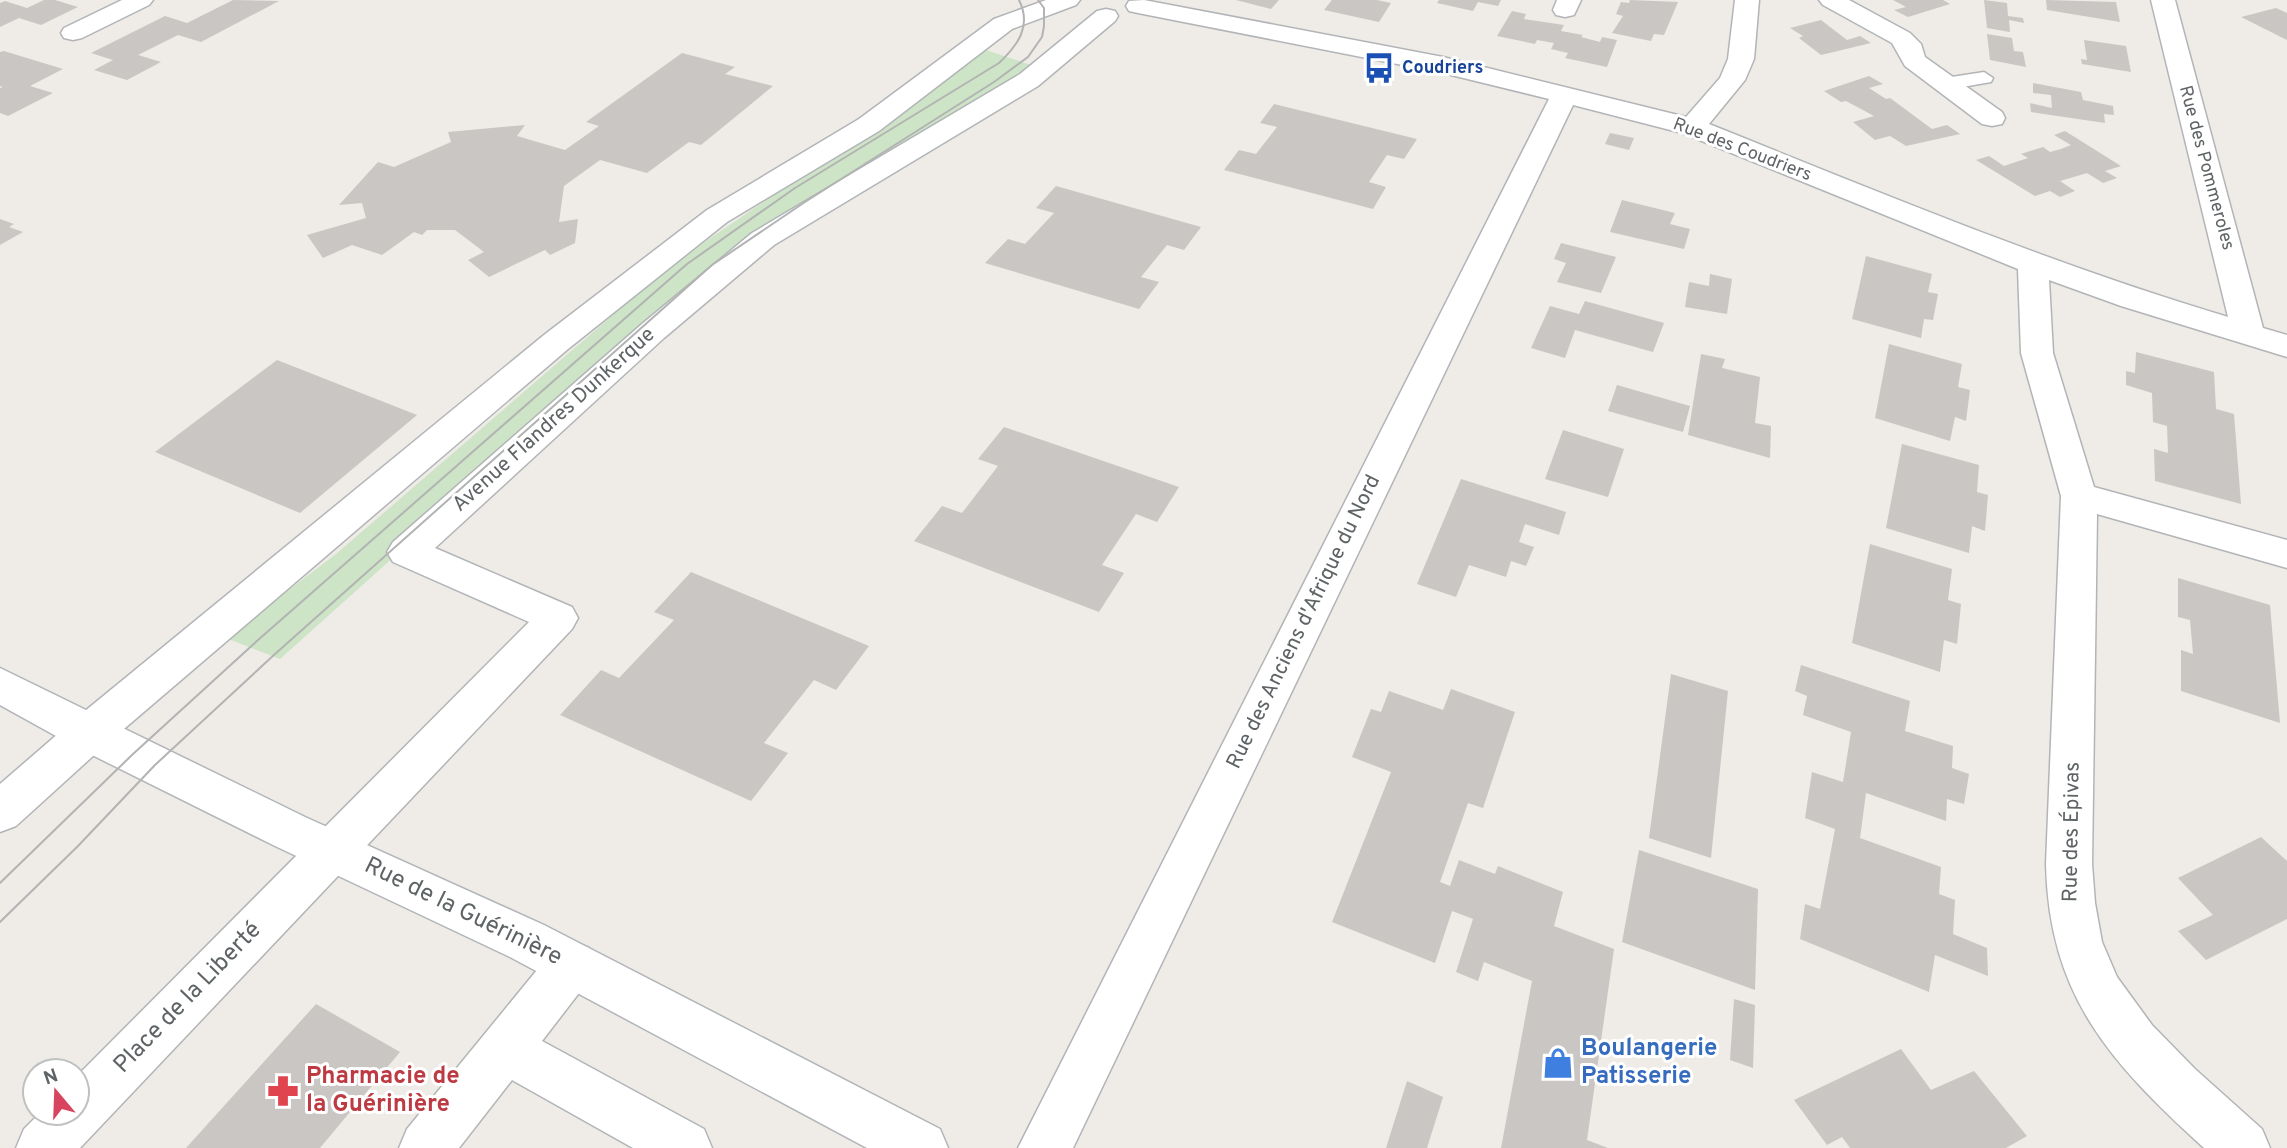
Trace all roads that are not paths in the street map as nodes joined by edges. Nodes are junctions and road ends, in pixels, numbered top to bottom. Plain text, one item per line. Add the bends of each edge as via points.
1 (141, 0) edge
2 (1069, 0) edge
3 (1747, 0) edge
4 (1830, 0) edge
5 (2163, 0) edge
6 (1128, 7) edge
7 (73, 33) dead end
8 (1984, 78) dead end
9 (1945, 84) junction
10 (1564, 96) junction
11 (1992, 118) dead end
12 (1692, 127) junction
13 (2033, 264) junction
14 (2249, 335) junction
15 (2287, 346) edge
16 (2079, 496) junction
17 (2287, 554) edge
18 (0, 685) edge
19 (89, 733) junction
20 (0, 812) edge
21 (332, 849) junction
22 (572, 964) junction
23 (506, 1049) junction
24 (43, 1148) edge
25 (426, 1148) edge
26 (685, 1148) edge
27 (921, 1148) edge
28 (1045, 1148) edge
29 (2243, 1148) edge

1 - 7 street
2 - 6 street, Rue des Coudriers via 1082,11
2 - 19 street via 1003,24 869,125 717,216 556,342
3 - 12 street via 1741,59 1731,80
4 - 9 street via 1901,38 1914,61
5 - 14 street, Rue des Pommeroles
6 - 10 street, Rue des Coudriers via 1443,65
6 - 21 street, Avenue Flandres Dunkerque via 1029,80 762,239 406,552 558,618
8 - 9 lane
9 - 11 street
10 - 12 street, Rue des Coudriers
10 - 28 street, Rue des Anciens d'Afrique du Nord
12 - 13 street, Rue des Coudriers
13 - 14 street, Rue des Coudriers
13 - 16 street, Rue des Épivas via 2037,353
14 - 15 street, Rue des Coudriers
16 - 17 street
16 - 29 street, Rue des Épivas via 2071,910 2087,969 2120,1027
18 - 19 street, Rue de la Guérinière
19 - 20 street
19 - 21 street, Rue de la Guérinière
21 - 22 street, Rue de la Guérinière
21 - 24 street, Place de la Liberté
22 - 23 street
22 - 27 street, Rue de la Guérinière
23 - 25 street
23 - 26 street

